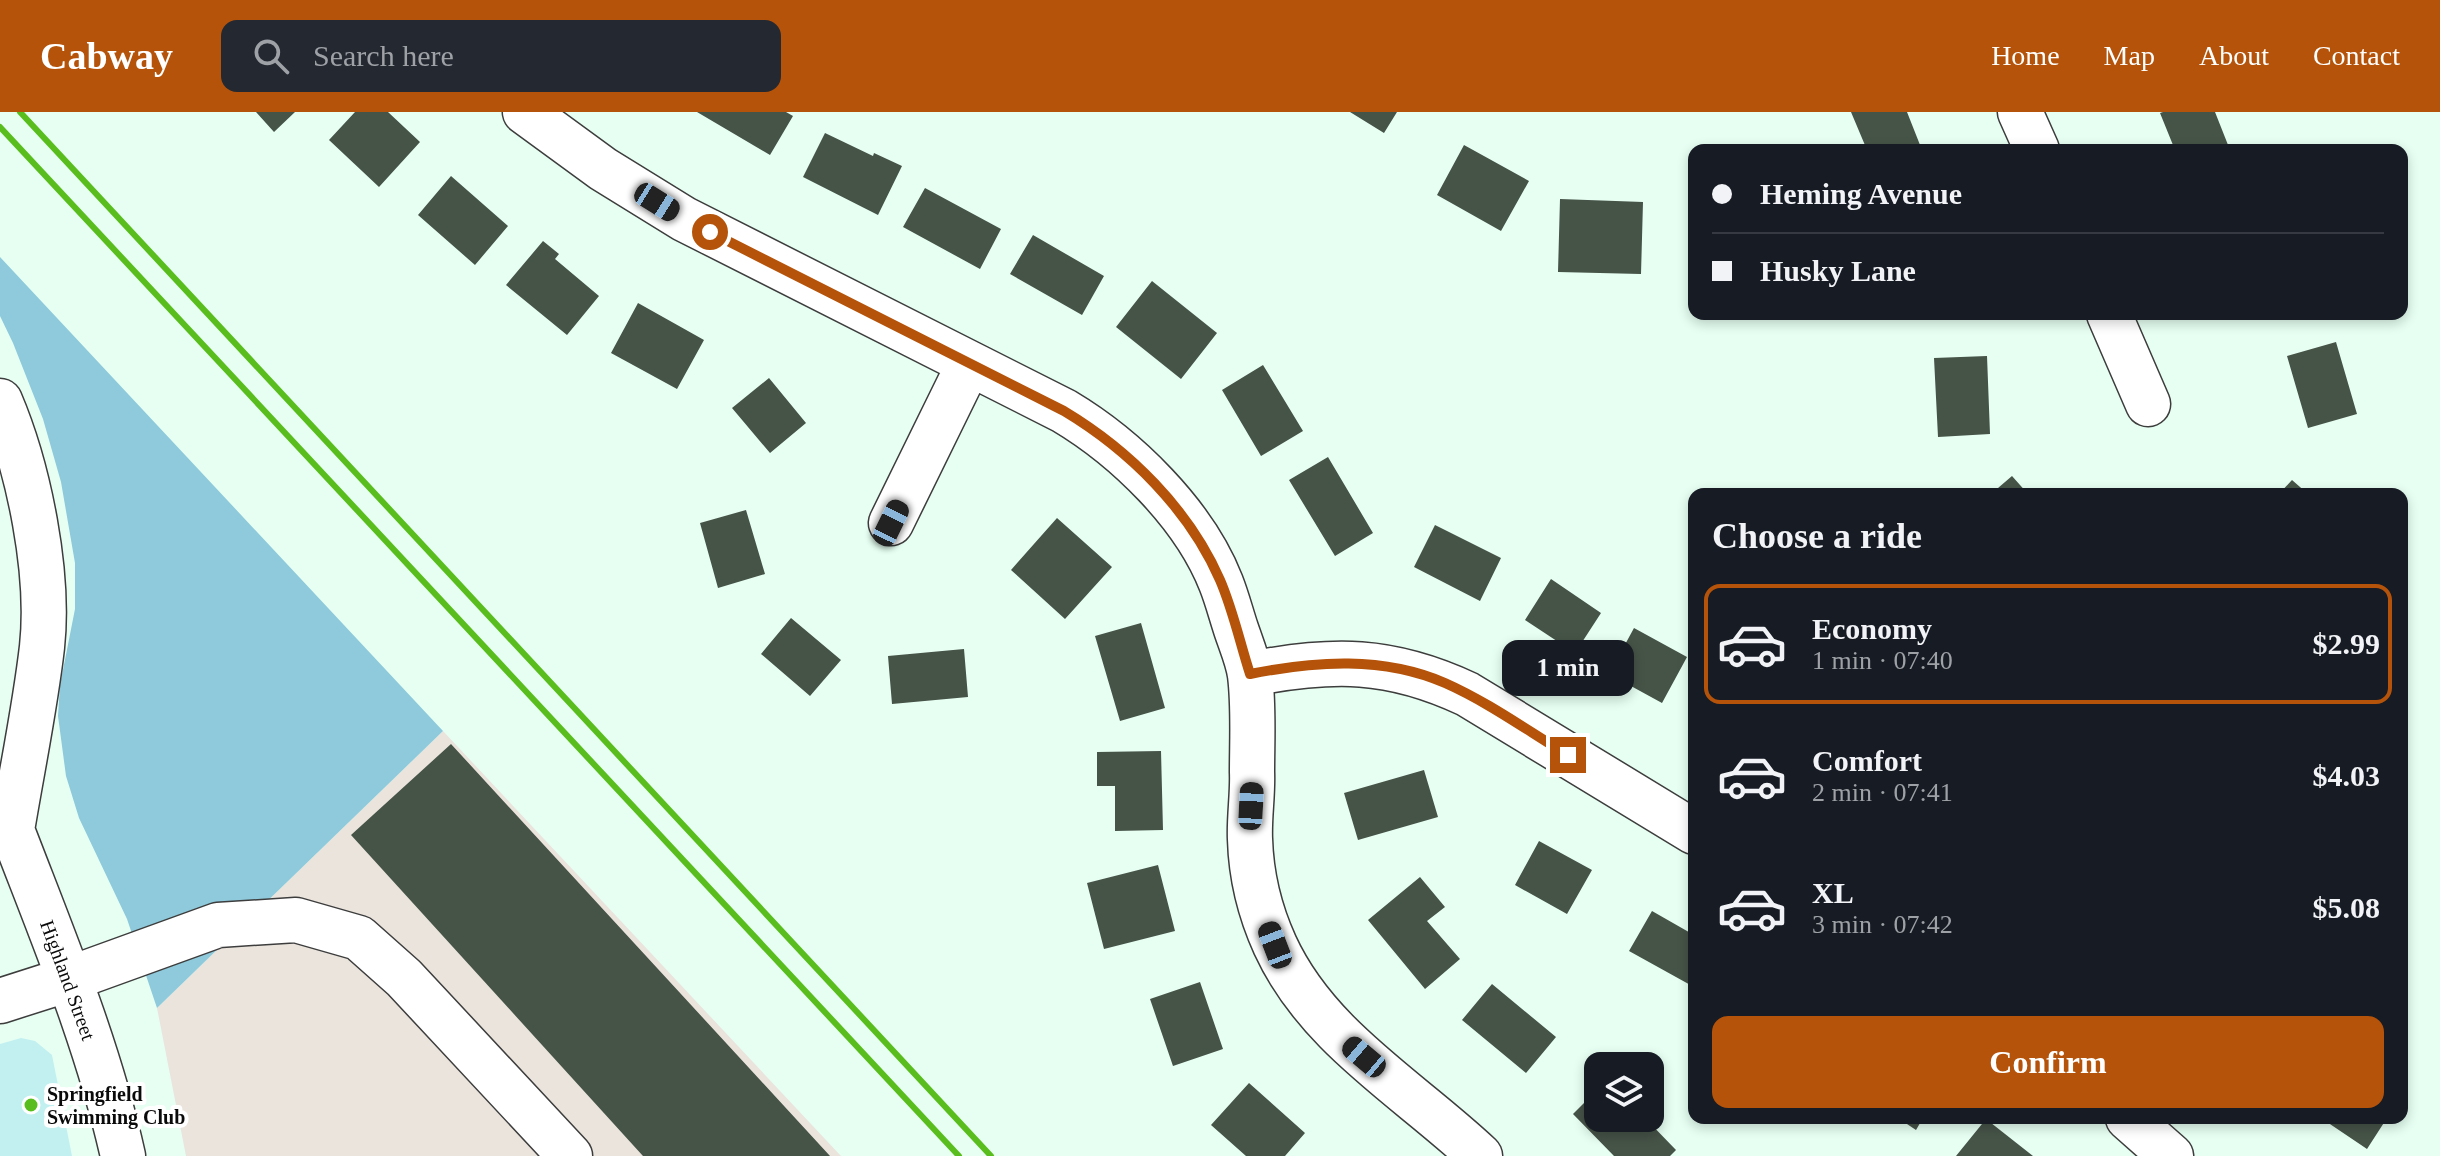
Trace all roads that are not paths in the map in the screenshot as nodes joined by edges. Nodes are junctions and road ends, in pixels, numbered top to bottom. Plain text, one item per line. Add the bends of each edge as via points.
1 (525, 112) edge
2 (2020, 112) edge
3 (2034, 144) edge
4 (2112, 320) edge
5 (969, 364) junction
6 (0, 401) edge
7 (2148, 404) dead end
8 (891, 523) dead end
9 (1250, 674) junction
10 (6, 819) edge
11 (1688, 828) edge
12 (69, 979) junction
13 (0, 1001) edge
14 (2135, 1124) edge
15 (123, 1156) edge
16 (570, 1156) edge
17 (1480, 1156) edge
18 (2171, 1156) edge

1 - 5 street via 684,219
2 - 3 street
4 - 7 street
5 - 8 street
5 - 9 street via 1086,424 1163,492 1220,581
6 - 10 street via 30,493 43,608 42,645
9 - 11 street via 1333,662 1388,666 1442,682
9 - 17 street via 1252,866 1275,945 1307,999 1341,1037
10 - 12 street, Highland Street
12 - 13 street
12 - 15 street, Highland Street
12 - 16 street via 218,925 296,920 359,938 404,978
14 - 18 street

